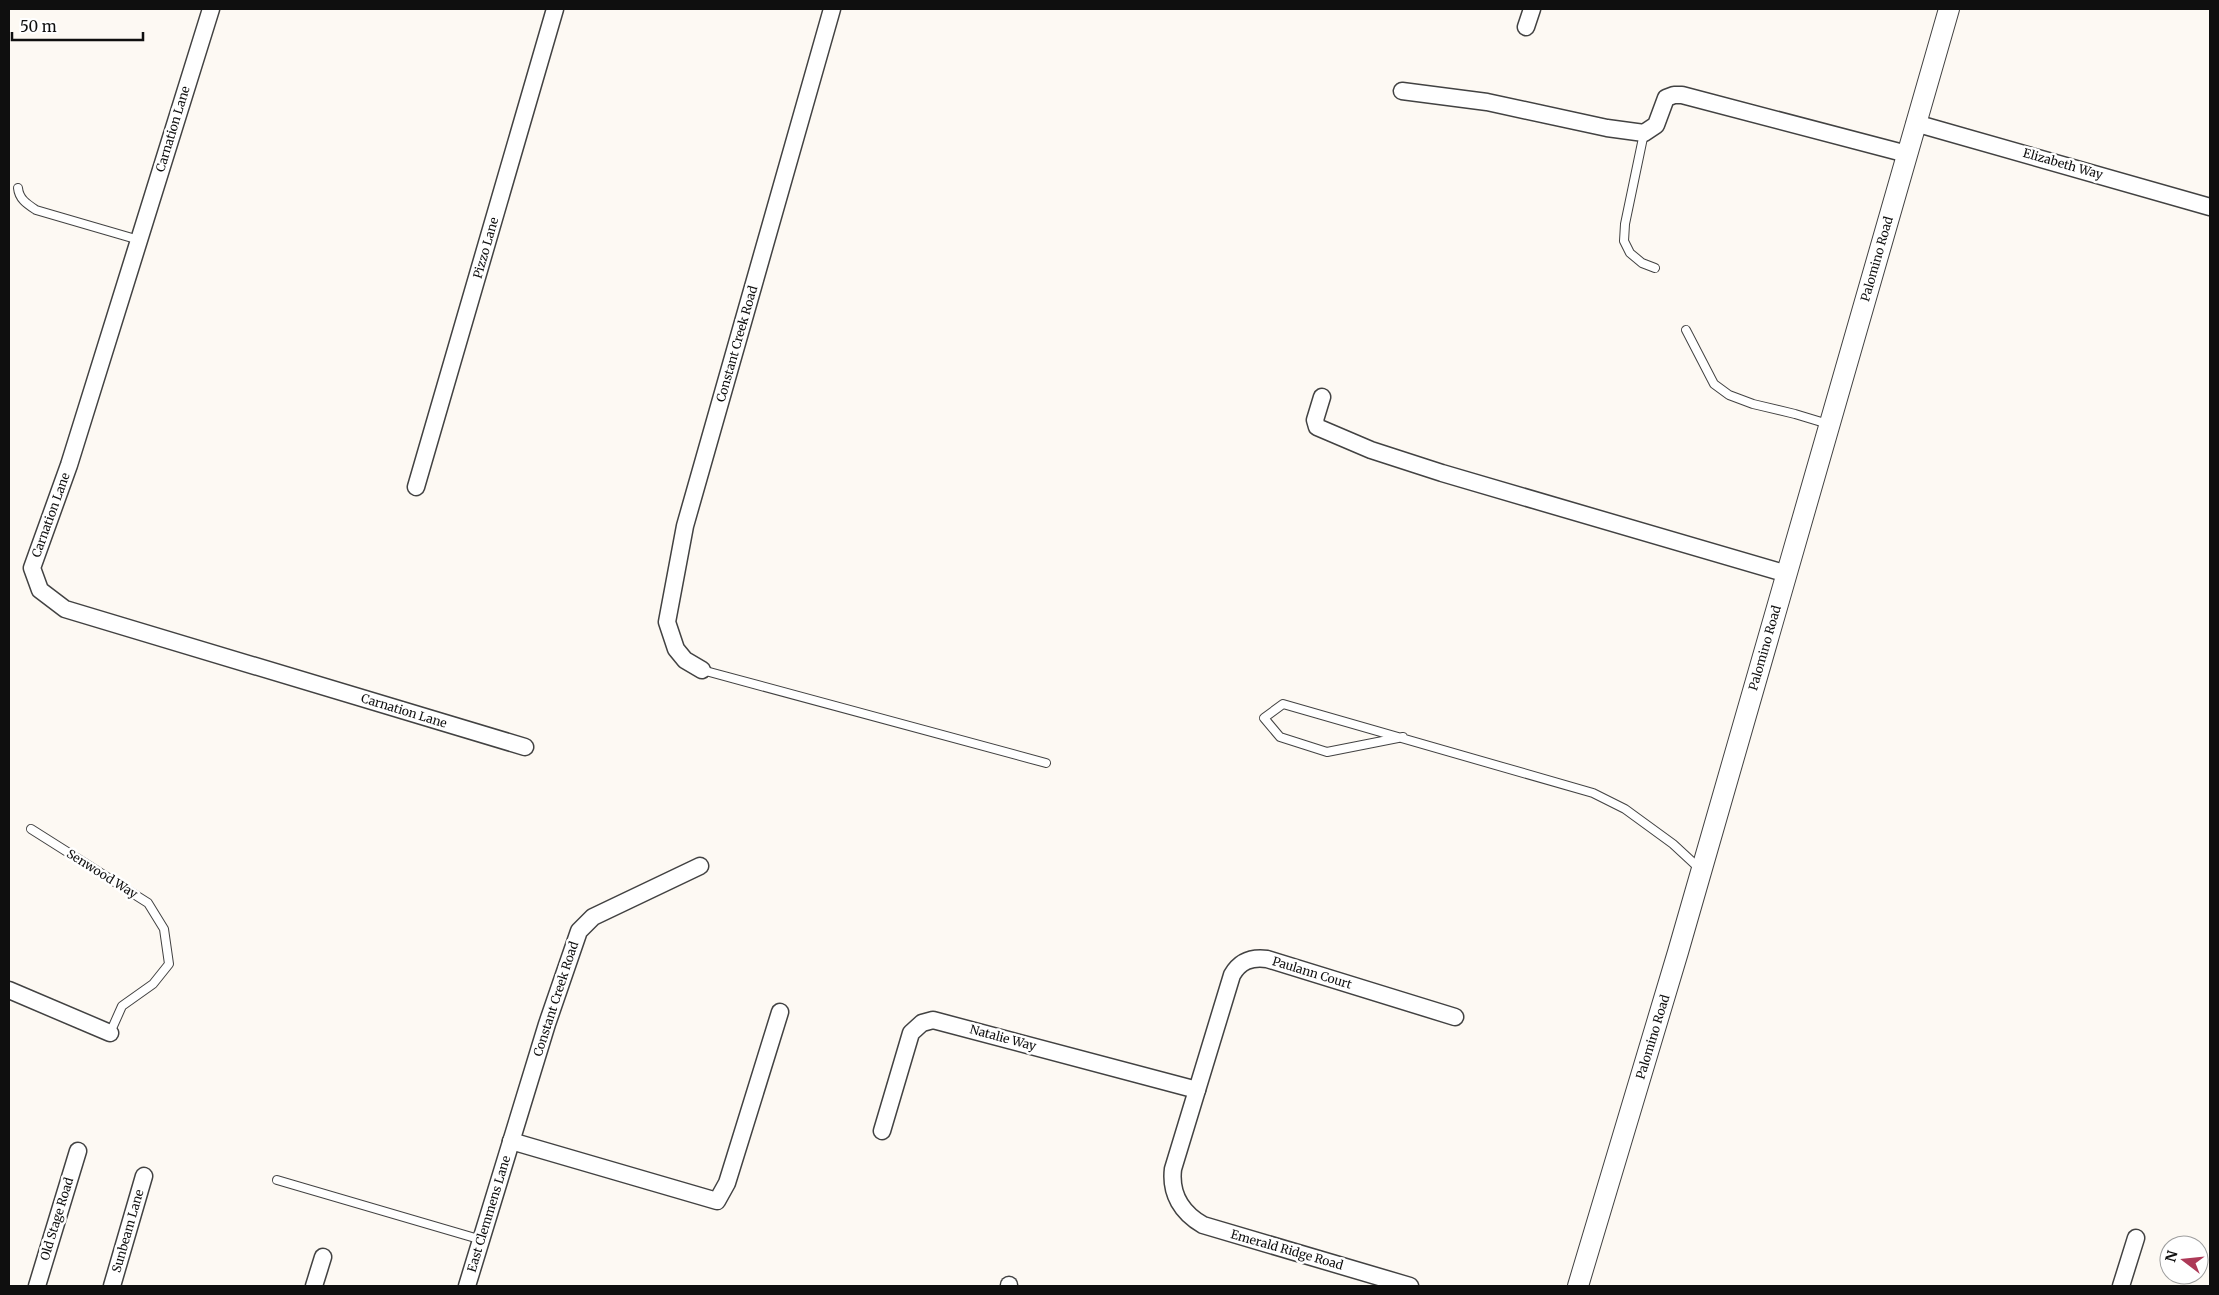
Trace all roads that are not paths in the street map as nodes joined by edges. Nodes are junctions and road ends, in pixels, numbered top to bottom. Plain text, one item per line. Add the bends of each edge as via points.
1 (210, 9) edge
2 (555, 9) edge
3 (832, 9) edge
4 (1532, 9) edge
5 (1949, 9) edge
6 (1526, 27) dead end
7 (1402, 91) dead end
8 (1915, 123) junction
9 (1644, 133) junction
10 (1907, 154) junction
11 (18, 188) dead end
12 (2210, 207) edge
13 (139, 240) junction
14 (1655, 268) dead end
15 (1686, 330) dead end
16 (1322, 397) dead end
17 (1830, 425) junction
18 (416, 487) dead end
19 (1787, 574) junction
20 (702, 670) joint
21 (1403, 737) junction
22 (525, 747) dead end
23 (1046, 763) dead end
24 (31, 829) dead end
25 (700, 866) dead end
26 (1702, 870) junction
27 (9, 990) edge
28 (780, 1012) dead end
29 (1455, 1017) dead end
30 (110, 1033) joint
31 (1197, 1090) junction
32 (882, 1131) dead end
33 (511, 1141) junction
34 (78, 1151) dead end
35 (144, 1176) dead end
36 (276, 1180) dead end
37 (1176, 1196) joint
38 (2136, 1238) dead end
39 (482, 1240) junction
40 (323, 1257) dead end
41 (37, 1286) edge
42 (112, 1286) edge
43 (314, 1286) edge
44 (467, 1286) edge
45 (1410, 1286) edge
46 (1578, 1286) edge
47 (2121, 1286) edge

1 - 13 street, Carnation Lane
2 - 18 street, Pizzo Lane
3 - 20 street, Constant Creek Road via 687,517 677,562 667,622 676,649 685,660
4 - 6 street
5 - 8 street, Palomino Road
7 - 9 street via 1487,102
8 - 10 street, Palomino Road
8 - 12 street, Elizabeth Way
9 - 10 street via 1656,126 1666,98 1682,95
9 - 14 lane via 1624,241 1630,253
10 - 17 street, Palomino Road
11 - 13 lane via 19,195 36,210
13 - 22 street, Carnation Lane via 69,465 32,568 40,590 65,610
15 - 17 lane via 1714,384 1729,395
16 - 19 street via 1315,420 1317,427 1371,450
17 - 19 street, Palomino Road
19 - 26 street, Palomino Road
20 - 23 lane
21 - 21 lane via 1283,704 1264,718 1280,737 1327,752
21 - 26 lane via 1593,793 1625,809 1674,844
24 - 30 lane, Senwood Way via 148,903 164,929 169,964 153,984 122,1006
25 - 33 street, Constant Creek Road via 593,917 579,931
26 - 46 street, Palomino Road
27 - 30 street, Senwood Way
28 - 33 street via 727,1183 717,1201
29 - 31 street, Paulann Court via 1267,959 1249,959 1232,974
31 - 32 street, Natalie Way via 933,1020 922,1022 911,1033
31 - 37 street, Paulann Court via 1173,1169
33 - 39 street, East Clemmens Lane
34 - 41 street, Old Stage Road
35 - 42 street, Sunbeam Lane
36 - 39 lane
37 - 45 street, Emerald Ridge Road via 1185,1211 1203,1225
38 - 47 street
39 - 44 street, East Clemmens Lane
40 - 43 street

